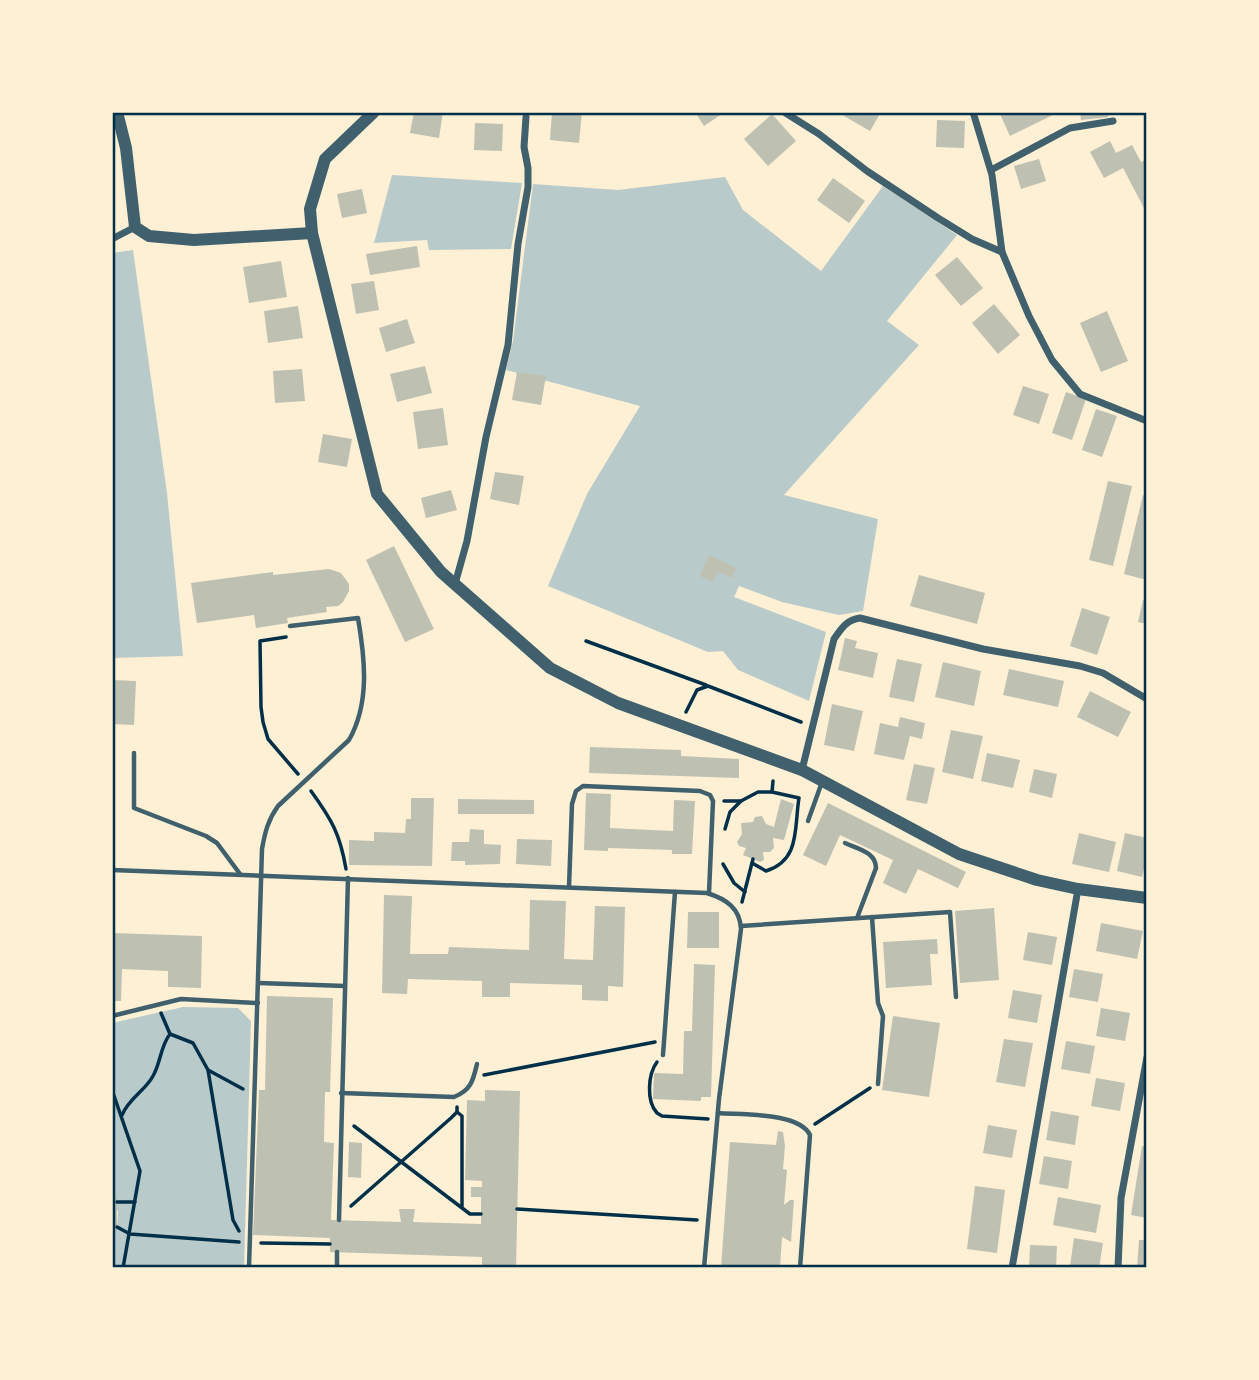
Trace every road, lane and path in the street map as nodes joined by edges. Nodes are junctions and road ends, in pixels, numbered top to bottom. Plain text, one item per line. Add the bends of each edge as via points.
1 (117, 112) edge
2 (374, 112) edge
3 (784, 112) edge
4 (973, 112) edge
5 (526, 117) dead end
6 (1113, 121) dead end
7 (991, 170) junction
8 (135, 227) junction
9 (312, 233) junction
10 (112, 239) edge
11 (1002, 252) junction
12 (1147, 421) edge
13 (455, 584) junction
14 (290, 626) joint
15 (586, 641) dead end
16 (708, 686) junction
17 (1147, 699) edge
18 (680, 725) junction
19 (813, 726) junction
20 (134, 753) dead end
21 (802, 770) junction
22 (773, 781) dead end
23 (822, 781) junction
24 (305, 783) junction
25 (772, 792) junction
26 (713, 801) junction
27 (741, 801) junction
28 (808, 821) dead end
29 (723, 840) dead end
30 (845, 843) dead end
31 (723, 864) dead end
32 (112, 870) edge
33 (240, 874) junction
34 (261, 875) junction
35 (348, 878) junction
36 (569, 887) junction
37 (1078, 889) junction
38 (675, 891) junction
39 (709, 893) junction
40 (1147, 898) edge
41 (872, 917) junction
42 (857, 918) junction
43 (741, 926) junction
44 (258, 983) junction
45 (345, 986) junction
46 (957, 997) dead end
47 (258, 1003) junction
48 (158, 1005) junction
49 (112, 1016) edge
50 (170, 1034) junction
51 (664, 1040) junction
52 (663, 1055) joint
53 (1147, 1057) edge
54 (477, 1064) dead end
55 (208, 1070) junction
56 (474, 1077) junction
57 (878, 1084) joint
58 (112, 1090) edge
59 (341, 1093) junction
60 (459, 1094) junction
61 (255, 1096) junction
62 (457, 1112) junction
63 (121, 1116) junction
64 (341, 1116) junction
65 (718, 1116) junction
66 (807, 1128) junction
67 (401, 1162) junction
68 (117, 1202) dead end
69 (136, 1202) junction
70 (462, 1206) junction
71 (517, 1209) dead end
72 (481, 1214) dead end
73 (339, 1218) joint
74 (708, 1220) junction
75 (117, 1227) dead end
76 (130, 1234) junction
77 (250, 1243) junction
78 (338, 1245) dead end
79 (337, 1252) dead end
80 (124, 1268) edge
81 (249, 1268) edge
82 (337, 1268) edge
83 (704, 1268) edge
84 (800, 1268) edge
85 (1012, 1268) edge
86 (1118, 1268) edge

1 - 8 street
2 - 9 street via 325,159 310,209
3 - 11 street via 938,218
4 - 7 street
5 - 13 street via 528,187 508,345
6 - 7 street via 1070,128
7 - 11 street
8 - 9 street via 149,236 194,240
8 - 10 street
9 - 13 street via 377,494
11 - 12 street via 1052,360 1080,394
13 - 18 street via 550,668 618,703
14 - 24 path via 289,636 260,641 261,707 268,739
14 - 24 lane via 358,618 363,648 357,726 349,740
15 - 16 path
16 - 18 path via 697,690
16 - 19 path
17 - 19 street via 1103,673 1080,666 983,649 860,618 842,626 834,639
18 - 21 street
19 - 21 street
20 - 33 lane via 134,808 206,836 217,843
21 - 23 street
22 - 25 path
23 - 28 lane
23 - 37 street via 959,853
24 - 34 lane via 269,819
24 - 35 path via 341,841
25 - 27 path via 758,792
25 - 31 path via 799,798 796,837 788,858 766,871 753,861 746,890 734,883
26 - 27 path
26 - 36 lane via 700,791 583,786 572,804
26 - 39 lane
27 - 29 path via 730,812
30 - 42 lane via 876,860
32 - 33 lane
33 - 34 lane
34 - 35 lane
34 - 44 lane
35 - 36 lane
35 - 45 lane
36 - 38 lane
37 - 40 street
37 - 85 street
38 - 39 lane
38 - 51 lane
39 - 43 lane via 737,911
41 - 42 lane
41 - 46 lane via 950,912
41 - 57 lane via 878,1003 883,1016
42 - 43 lane
43 - 65 lane
44 - 45 lane
44 - 47 lane
45 - 59 lane
47 - 48 lane via 181,999
47 - 61 lane
48 - 49 lane
48 - 50 path
50 - 55 path via 193,1043
50 - 63 path via 163,1042 155,1073
51 - 52 lane
51 - 56 path
52 - 65 path via 651,1070 652,1108 663,1116
53 - 86 street via 1121,1198
54 - 56 lane
55 - 61 path
55 - 77 path via 233,1220
56 - 60 lane via 467,1091
57 - 66 path
58 - 63 path
59 - 60 lane
59 - 64 lane
60 - 62 path
61 - 77 lane
62 - 67 path
62 - 70 path via 462,1116
63 - 69 path via 139,1171
64 - 67 path
64 - 73 lane
65 - 66 lane via 792,1120
65 - 74 lane
66 - 84 lane
67 - 70 path
67 - 73 path
68 - 69 path
69 - 76 path
70 - 72 path via 470,1214
71 - 74 path
74 - 83 lane
75 - 76 path
76 - 77 path
76 - 80 path
77 - 78 path
77 - 81 lane
79 - 82 lane

